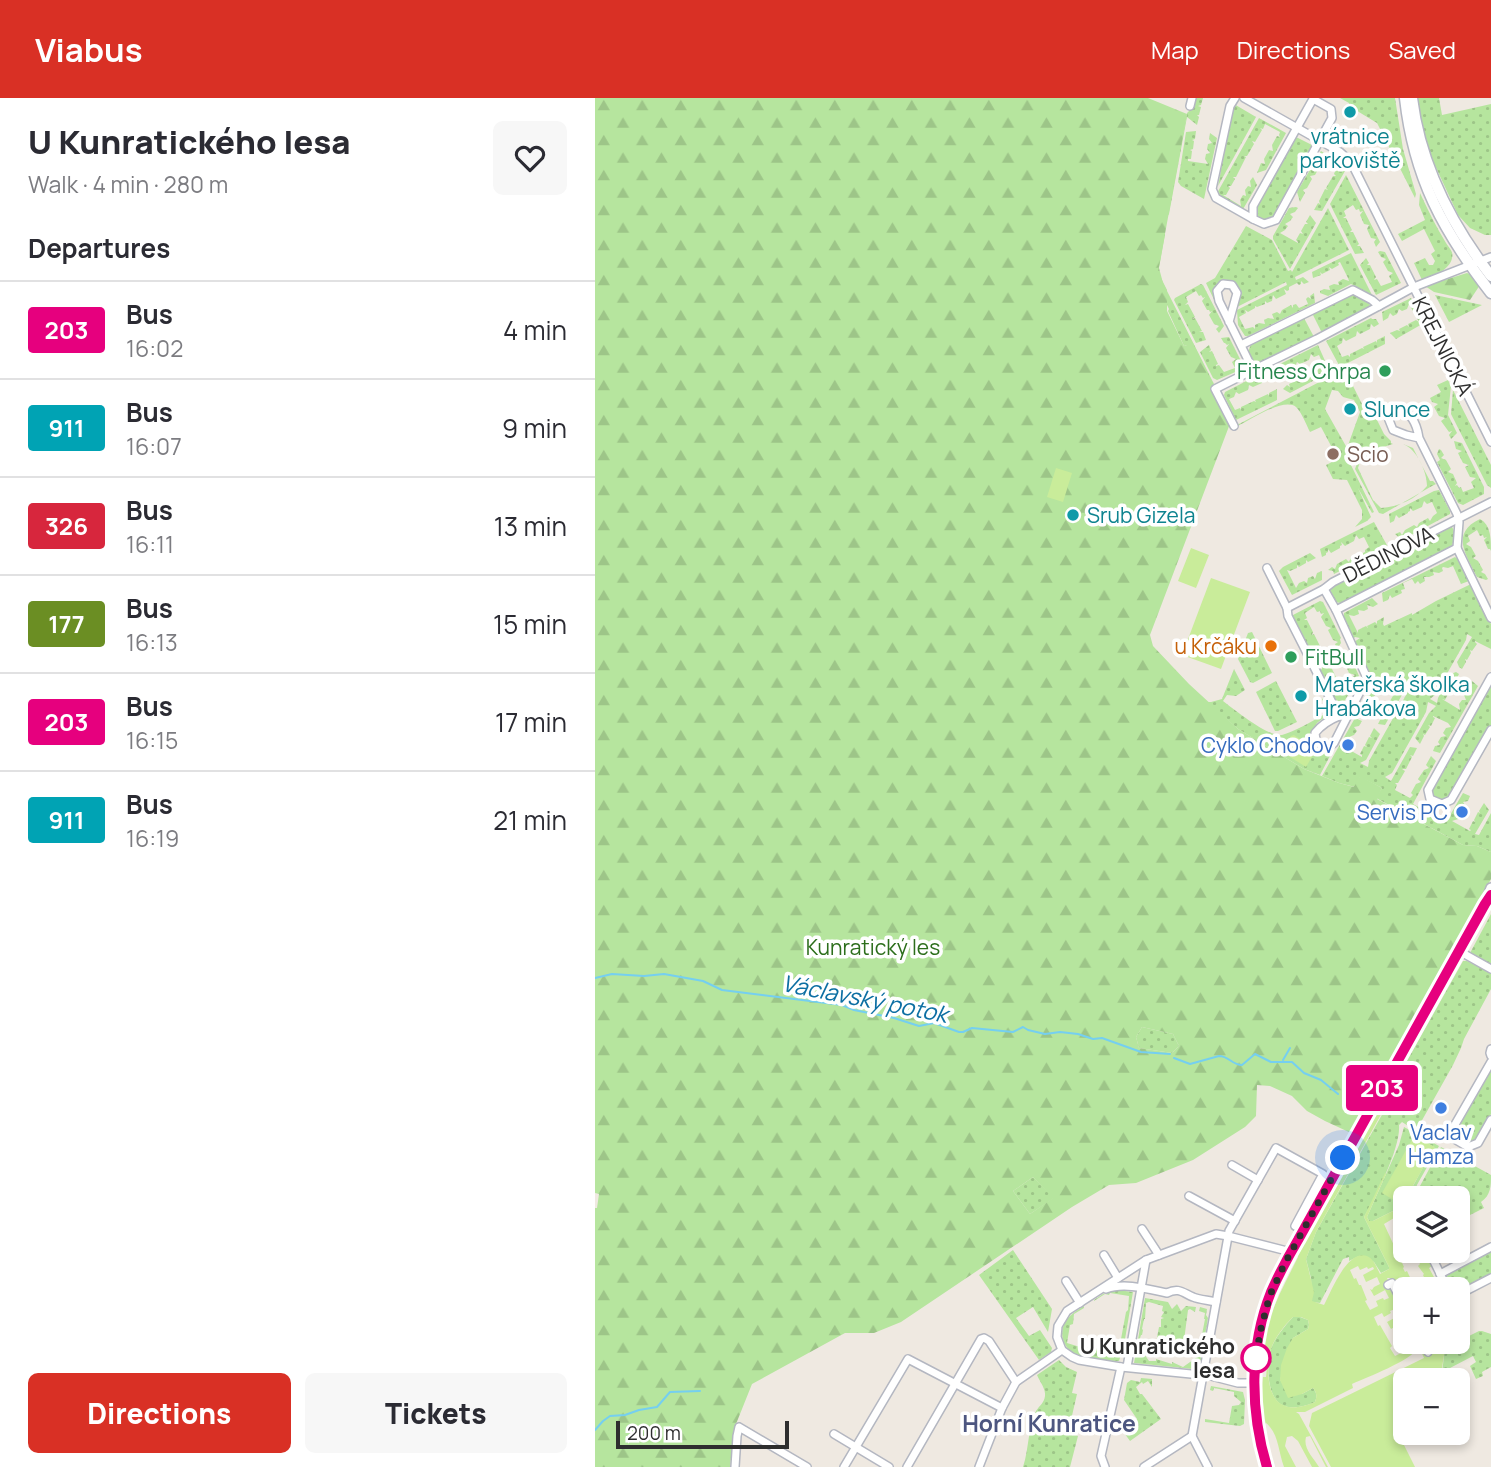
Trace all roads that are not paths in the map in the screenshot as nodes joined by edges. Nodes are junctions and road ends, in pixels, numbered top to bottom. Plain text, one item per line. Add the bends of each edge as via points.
1 (1234, 98) edge
2 (1244, 98) edge
3 (1405, 98) edge
4 (1412, 98) edge
5 (1296, 128) junction
6 (1320, 140) junction
7 (1253, 219) junction
8 (1491, 257) edge
9 (1475, 263) junction
10 (1491, 276) edge
11 (1413, 287) junction
12 (1491, 293) edge
13 (1379, 306) junction
14 (1230, 322) junction
15 (1241, 345) junction
16 (1253, 370) junction
17 (1234, 426) dead end
18 (1419, 438) junction
19 (1491, 442) edge
20 (1491, 502) edge
21 (1459, 519) junction
22 (1457, 548) junction
23 (1267, 568) dead end
24 (1324, 589) junction
25 (1287, 608) junction
26 (1336, 610) junction
27 (1491, 618) edge
28 (1491, 677) edge
29 (1343, 716) junction
30 (1491, 730) edge
31 (1491, 888) edge
32 (1491, 895) edge
33 (1485, 904) junction
34 (1459, 950) junction
35 (1491, 969) edge
36 (1491, 1049) edge
37 (1491, 1056) edge
38 (1491, 1062) edge
39 (1491, 1120) edge
40 (1232, 1165) dead end
41 (1258, 1180) junction
42 (1189, 1196) dead end
43 (1235, 1221) junction
44 (1295, 1226) dead end
45 (1142, 1229) dead end
46 (1228, 1236) junction
47 (1491, 1247) edge
48 (1291, 1252) junction
49 (1104, 1255) dead end
50 (1159, 1255) junction
51 (1146, 1260) junction
52 (1435, 1263) edge
53 (1440, 1273) junction
54 (1442, 1277) edge
55 (1118, 1278) junction
56 (1491, 1278) edge
57 (1066, 1281) dead end
58 (1388, 1285) dead end
59 (1393, 1285) edge
60 (1141, 1288) junction
61 (1470, 1289) edge
62 (1097, 1292) junction
63 (1216, 1302) junction
64 (1080, 1303) junction
65 (1062, 1350) junction
66 (1124, 1367) junction
67 (1203, 1375) junction
68 (1016, 1382) junction
69 (1254, 1383) junction
70 (956, 1384) junction
71 (1002, 1408) junction
72 (834, 1434) dead end
73 (1192, 1436) junction
74 (856, 1448) junction
75 (735, 1467) edge
76 (807, 1467) edge
77 (844, 1467) edge
78 (889, 1467) edge
79 (907, 1467) edge
80 (979, 1467) edge
81 (1105, 1467) edge
82 (1144, 1467) edge
83 (1208, 1467) edge
84 (1267, 1467) edge

1 - 7 street via 1212,189 1216,198
2 - 5 street, KREJNICKÁ
3 - 9 main road via 1422,177 1441,219
4 - 9 main road via 1427,161
5 - 6 street, KREJNICKÁ
5 - 6 street via 1313,99 1331,109 1332,118
5 - 7 street via 1253,206
6 - 7 street via 1276,219 1264,224
6 - 11 street, KREJNICKÁ via 1351,162
8 - 9 street
9 - 10 main road
9 - 11 street
9 - 12 main road
11 - 13 street
11 - 19 street, KREJNICKÁ
13 - 15 street via 1353,290
13 - 16 street
14 - 14 street via 1237,293 1232,285 1223,284 1217,296
14 - 15 street
15 - 16 street
16 - 17 street via 1215,388
18 - 18 street via 1411,416 1398,409 1392,414 1389,420 1394,430
18 - 21 street
20 - 21 street, DĚDINOVA
21 - 22 street
21 - 24 street, DĚDINOVA
22 - 26 street, DĚDINOVA
22 - 27 street
23 - 25 street
24 - 25 street, DĚDINOVA
24 - 26 street
25 - 29 street
26 - 29 street via 1367,678
28 - 30 street via 1428,790 1430,799 1442,804 1451,800
29 - 29 street via 1327,721 1315,733 1321,745 1334,743
31 - 33 street
32 - 33 street
33 - 34 street
34 - 35 street
34 - 48 street
36 - 37 street
38 - 39 street via 1454,1128 1456,1140 1468,1147 1478,1143
40 - 41 street
41 - 43 street
41 - 44 street via 1276,1148 1323,1174
42 - 43 street
43 - 46 street
45 - 50 street
46 - 48 street
46 - 50 street via 1216,1234
46 - 63 street
47 - 53 street
48 - 69 street via 1263,1317
49 - 55 street
50 - 51 street
51 - 55 street
51 - 60 street
52 - 53 street
53 - 54 street
55 - 62 street
56 - 61 street
57 - 64 street
58 - 59 street
60 - 62 street via 1112,1286
60 - 63 street via 1167,1293 1180,1290
60 - 66 street
62 - 64 street
63 - 67 street
64 - 65 street via 1060,1321 1057,1337
65 - 66 street via 1079,1360
65 - 68 street
66 - 67 street
66 - 81 street via 1101,1456
67 - 69 street
67 - 73 street
68 - 70 street via 989,1341 982,1338
68 - 71 street
69 - 84 street
70 - 71 street
70 - 74 street via 908,1359
70 - 79 street
71 - 80 street
72 - 74 street
73 - 82 street
73 - 83 street
74 - 77 street
74 - 78 street
75 - 76 street via 739,1427

